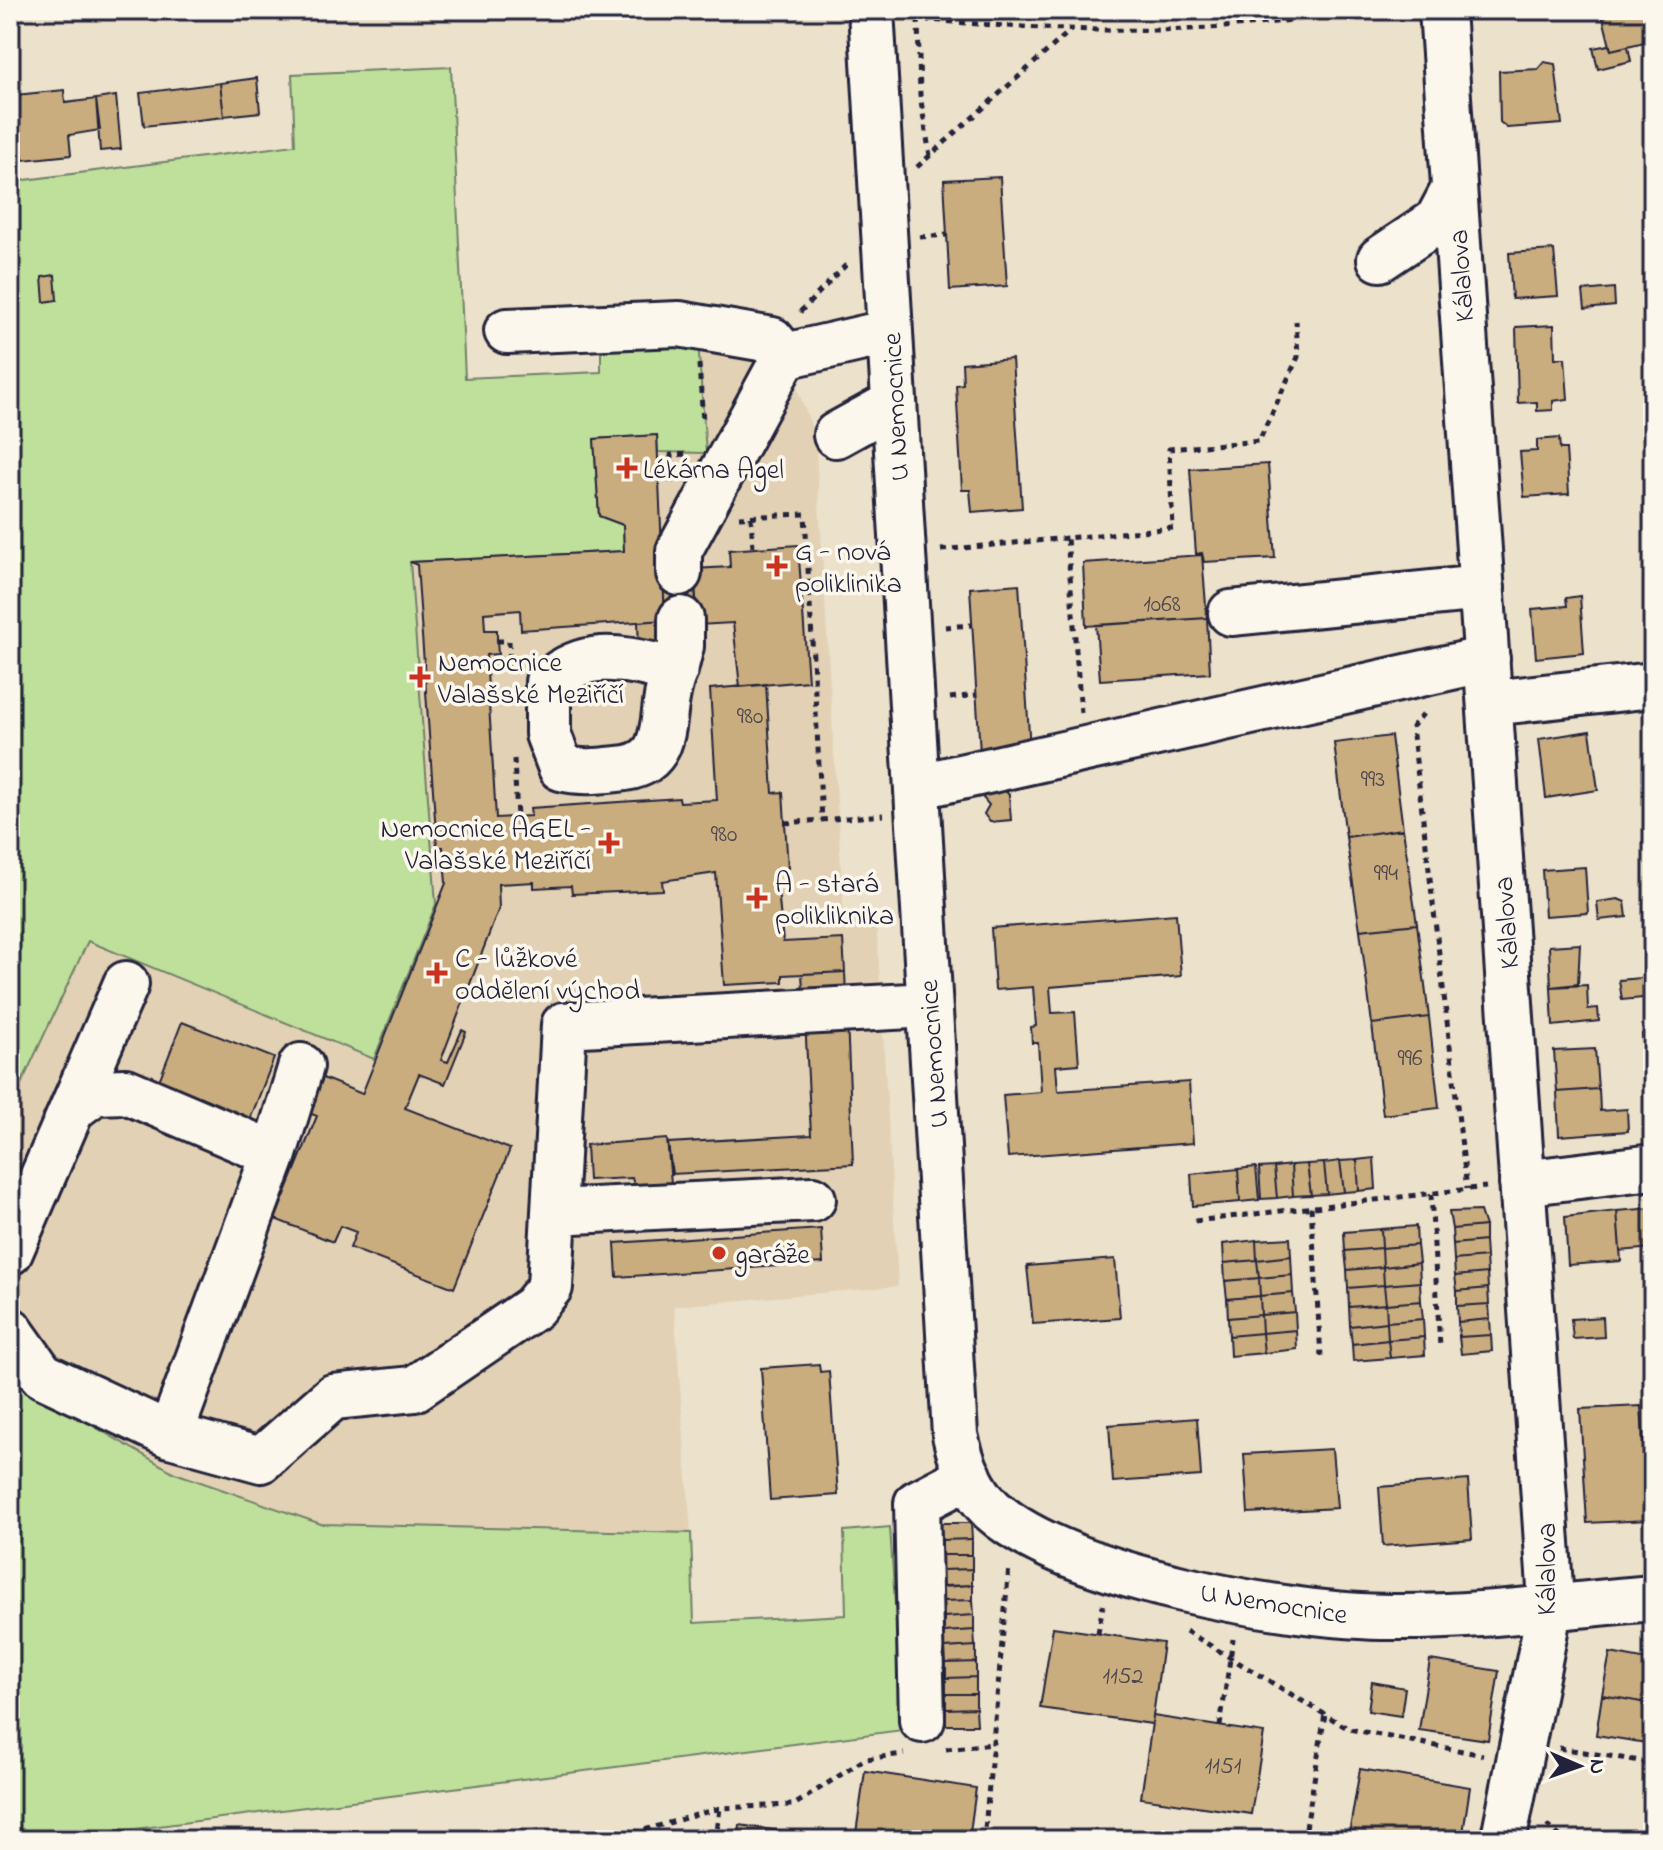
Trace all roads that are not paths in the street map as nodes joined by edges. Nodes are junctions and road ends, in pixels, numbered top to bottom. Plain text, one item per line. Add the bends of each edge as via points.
1 (871, 10) edge
2 (1442, 10) edge
3 (1454, 189) junction
4 (1380, 259) dead end
5 (507, 331) dead end
6 (890, 332) junction
7 (779, 348) junction
8 (894, 403) junction
9 (836, 435) dead end
10 (679, 573) dead end
11 (1482, 588) junction
12 (1231, 613) dead end
13 (681, 619) dead end
14 (1487, 659) junction
15 (675, 670) dead end
16 (1653, 685) edge
17 (1490, 703) junction
18 (928, 796) junction
19 (126, 984) dead end
20 (929, 1005) junction
21 (301, 1066) dead end
22 (72, 1109) junction
23 (274, 1154) junction
24 (1653, 1167) edge
25 (1522, 1183) junction
26 (813, 1199) dead end
27 (555, 1212) junction
28 (10, 1252) edge
29 (10, 1330) edge
30 (170, 1435) junction
31 (969, 1476) junction
32 (1653, 1598) edge
33 (1550, 1606) junction
34 (922, 1741) road end
35 (1505, 1832) dead end

1 - 6 street, U Nemocnice
2 - 3 street, Kálalova
3 - 4 street via 1437,221
3 - 11 street, Kálalova
5 - 7 street via 679,324
6 - 7 street
6 - 8 street, U Nemocnice
7 - 10 street via 679,551
8 - 9 street
8 - 18 street, U Nemocnice
11 - 12 street
11 - 14 street, Kálalova
13 - 15 street
14 - 17 street, Kálalova
14 - 18 street via 1083,749
16 - 17 street
17 - 25 street, Kálalova
18 - 20 street, U Nemocnice via 907,916
19 - 22 street
20 - 27 street via 564,1025
20 - 31 street, U Nemocnice via 955,1435
21 - 23 street
22 - 23 street via 95,1092 126,1091
22 - 28 street
23 - 30 street
24 - 25 street
25 - 33 street, Kálalova
26 - 27 street
27 - 30 street via 550,1287 533,1308 414,1389 333,1397 261,1460
29 - 30 street via 42,1375
31 - 33 street, U Nemocnice via 990,1508 1018,1529 1057,1550 1151,1582 1238,1599 1389,1617
31 - 34 street via 917,1503
32 - 33 street, U Nemocnice
33 - 35 street, Kálalova

